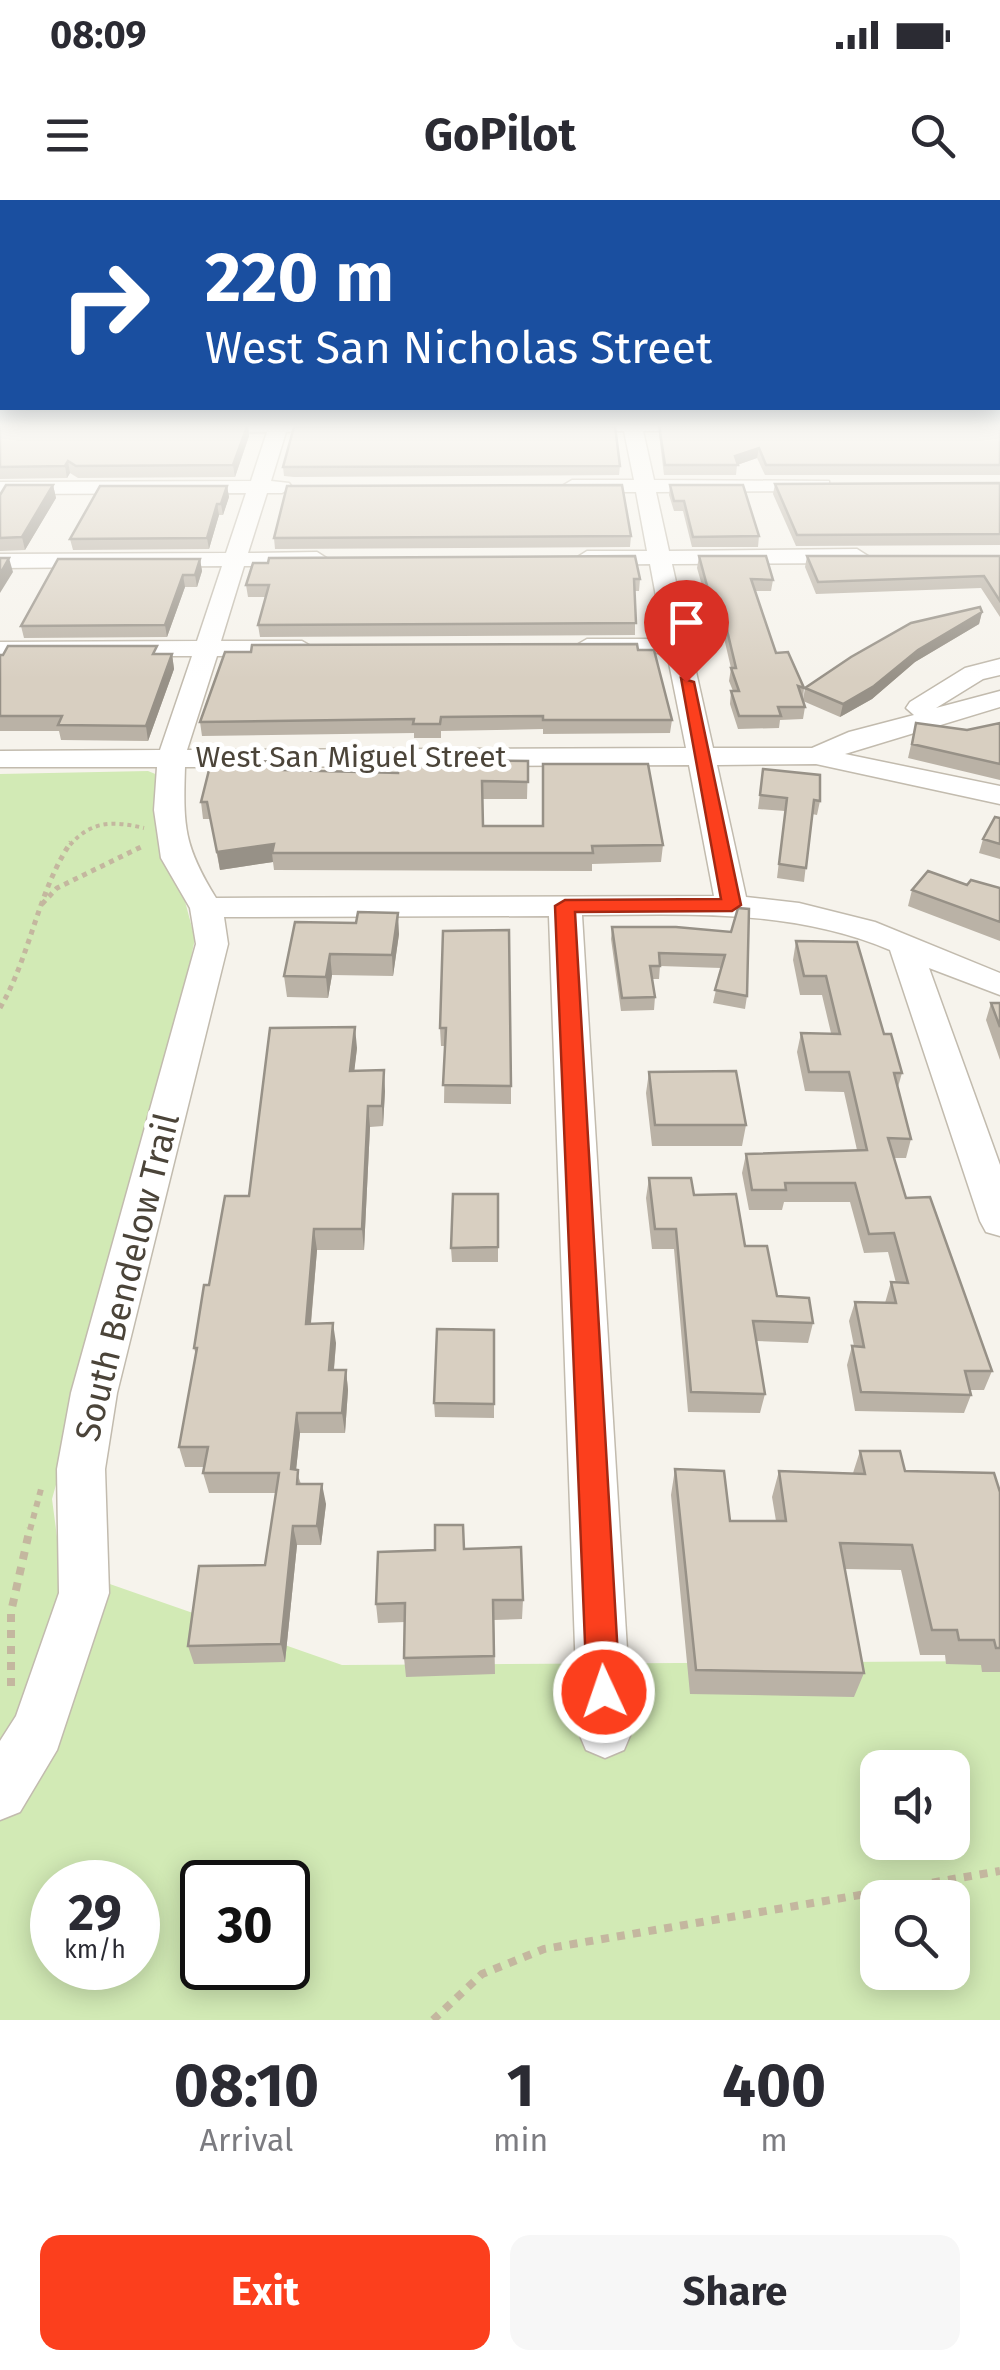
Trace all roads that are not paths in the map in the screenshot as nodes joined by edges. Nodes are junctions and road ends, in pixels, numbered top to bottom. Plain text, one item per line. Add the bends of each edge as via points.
1 (252, 509) edge
2 (651, 509) edge
3 (880, 556) edge
4 (564, 558) edge
5 (661, 558) junction
6 (332, 559) edge
7 (235, 560) junction
8 (0, 561) edge
9 (560, 646) edge
10 (678, 646) junction
11 (207, 648) junction
12 (324, 648) edge
13 (0, 649) edge
14 (1000, 667) edge
15 (1000, 699) edge
16 (883, 731) junction
17 (703, 754) junction
18 (816, 756) junction
19 (171, 758) junction
20 (0, 759) edge
21 (1000, 795) edge
22 (732, 905) junction
23 (565, 906) junction
24 (206, 908) junction
25 (904, 944) junction
26 (1000, 984) edge
27 (1000, 1221) edge
28 (606, 1731) dead end
29 (0, 1792) edge

1 - 7 street, South Bendelow Trail
2 - 5 street
3 - 5 street
4 - 5 street
5 - 10 street
6 - 7 street
7 - 8 street
7 - 11 street, South Bendelow Trail
9 - 10 street
10 - 17 street
11 - 12 street
11 - 13 street
11 - 19 street, South Bendelow Trail
14 - 16 street via 974,673
15 - 16 street
16 - 18 street
17 - 18 street, West San Miguel Street
17 - 19 street, West San Miguel Street
17 - 22 street
18 - 21 street
19 - 20 street, West San Miguel Street
19 - 24 street, South Bendelow Trail via 176,858
22 - 23 street
22 - 25 street via 792,909
23 - 24 street
23 - 28 street
24 - 29 street, South Bendelow Trail via 212,944 94,1392 81,1468 84,1593 38,1731
25 - 26 street
25 - 27 street

